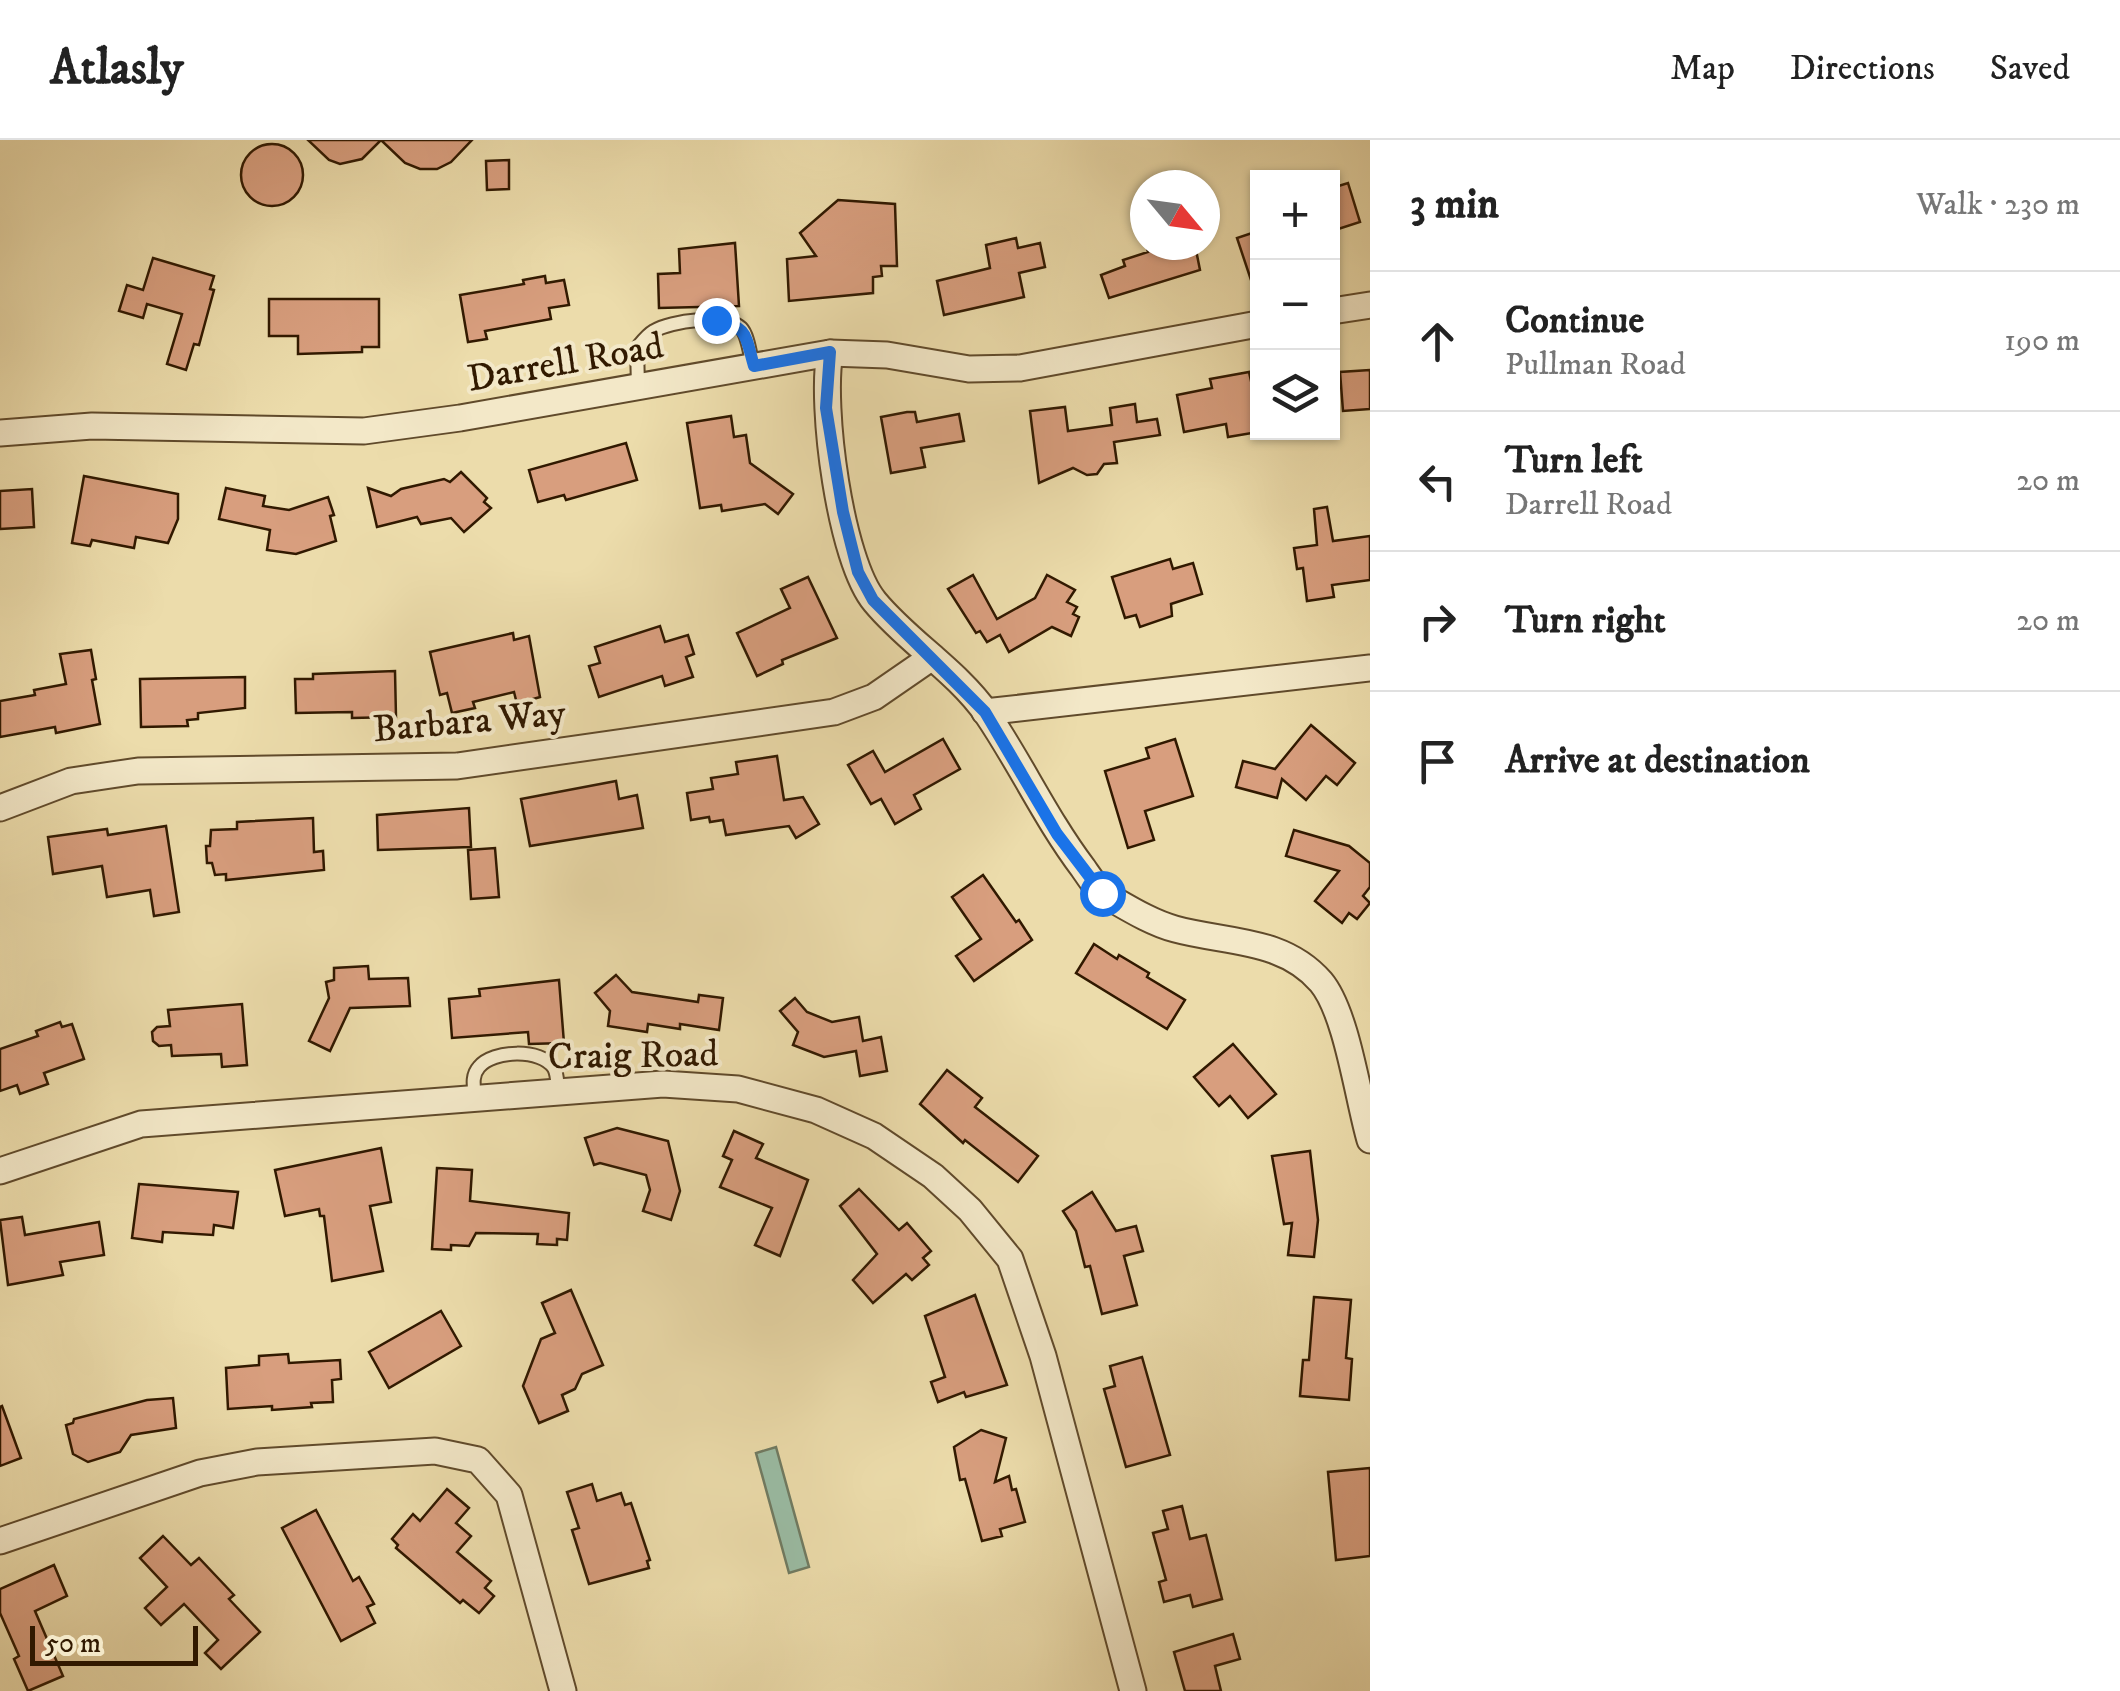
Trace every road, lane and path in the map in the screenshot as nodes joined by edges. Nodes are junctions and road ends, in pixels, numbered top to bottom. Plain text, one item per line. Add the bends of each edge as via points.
1 (1370, 305) edge
2 (1340, 310) edge
3 (1250, 325) edge
4 (830, 352) junction
5 (754, 366) junction
6 (638, 386) junction
7 (0, 433) edge
8 (932, 657) junction
9 (1370, 668) edge
10 (985, 712) junction
11 (0, 808) edge
12 (558, 1092) junction
13 (475, 1098) junction
14 (1370, 1140) edge
15 (0, 1171) edge
16 (0, 1541) edge
17 (563, 1691) edge
18 (1133, 1691) edge

1 - 2 street
3 - 4 street, Darrell Road via 1020,368
4 - 5 street, Darrell Road
4 - 8 street via 826,408 858,572 873,600
5 - 6 street, Darrell Road
5 - 6 lane via 737,324 670,323 637,348
6 - 7 street, Darrell Road via 364,431 92,426
8 - 10 street
8 - 11 street, Barbara Way via 874,698 834,712 457,766 138,771 71,780
9 - 10 street
10 - 14 street via 1057,834 1102,893 1170,928 1260,944 1298,961 1323,984 1340,1021
12 - 13 street, Craig Road
12 - 13 lane via 548,1062 519,1055 480,1067 473,1078
12 - 18 street, Craig Road via 662,1084 738,1089 816,1110 874,1136 970,1210 1010,1259 1044,1356
13 - 15 street, Craig Road via 141,1124
16 - 17 street via 200,1472 257,1462 435,1451 478,1460 508,1495

